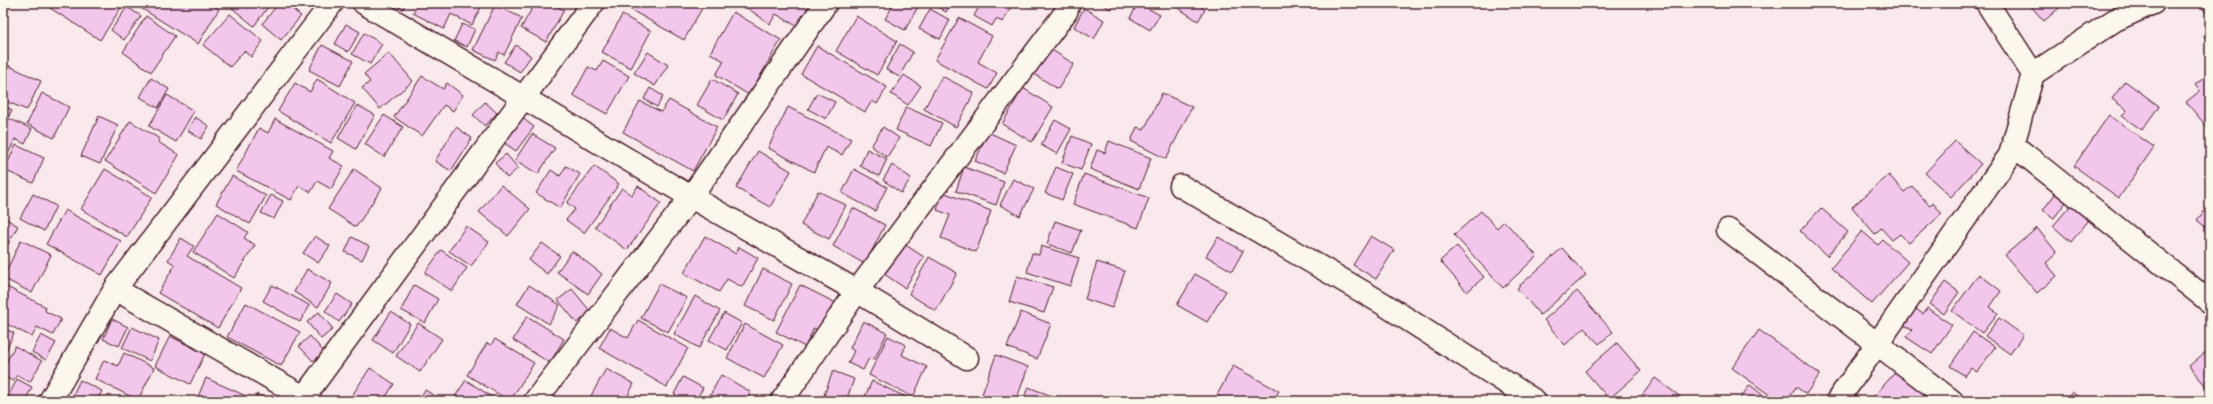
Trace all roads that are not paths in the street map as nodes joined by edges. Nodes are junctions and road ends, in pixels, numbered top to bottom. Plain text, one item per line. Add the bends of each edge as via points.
1 (332, 3) edge
2 (364, 3) edge
3 (593, 3) edge
4 (826, 3) edge
5 (1069, 3) edge
6 (1987, 3) edge
7 (2153, 3) edge
8 (2033, 74) junction
9 (525, 98) junction
10 (2013, 145) junction
11 (1181, 186) dead end
12 (692, 197) junction
13 (1728, 230) dead end
14 (115, 289) junction
15 (857, 290) junction
16 (2210, 302) edge
17 (1878, 344) junction
18 (967, 358) dead end
19 (307, 399) edge
20 (50, 401) edge
21 (535, 401) edge
22 (782, 401) edge
23 (1535, 401) edge
24 (1837, 401) edge
25 (1952, 401) edge

1 - 14 street
2 - 9 street
3 - 9 street
4 - 12 street
5 - 15 street via 1061,18
6 - 8 street
7 - 8 street via 2115,20
8 - 10 street
9 - 12 street
9 - 19 street
10 - 16 street
10 - 17 street via 2010,155
11 - 23 street via 1382,303
12 - 15 street
12 - 21 street
13 - 17 street
14 - 19 street
14 - 20 street
15 - 18 street
15 - 22 street
17 - 24 street
17 - 25 street

